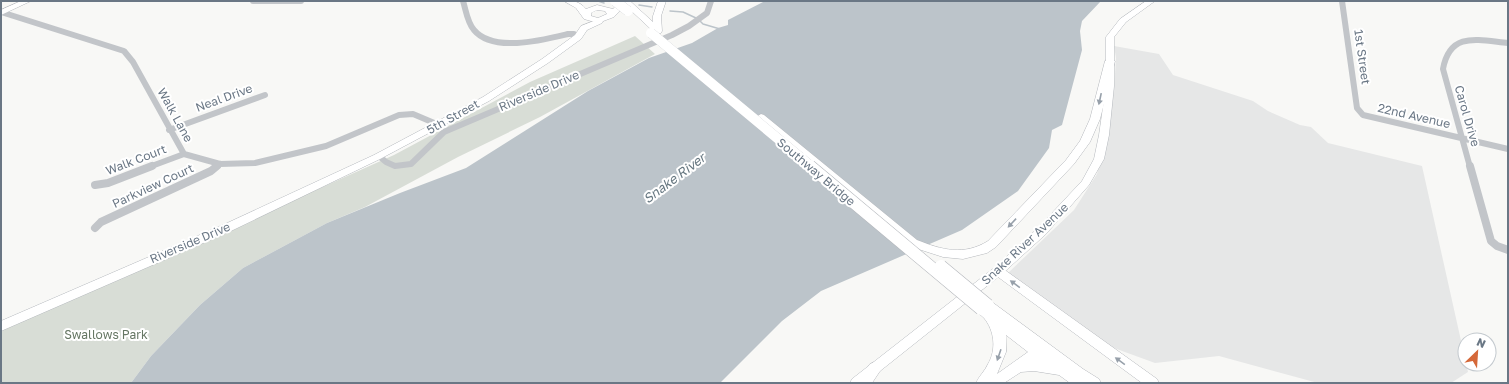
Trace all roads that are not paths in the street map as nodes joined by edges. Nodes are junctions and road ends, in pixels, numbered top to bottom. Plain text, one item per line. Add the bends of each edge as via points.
1 (27, 1) edge
2 (253, 1) edge
3 (301, 1) edge
4 (463, 1) edge
5 (568, 1) edge
6 (578, 1) edge
7 (615, 1) edge
8 (618, 1) edge
9 (625, 1) edge
10 (711, 1) edge
11 (1151, 1) edge
12 (1342, 1) edge
13 (659, 4) edge
14 (600, 8) junction
15 (630, 9) junction
16 (1, 12) edge
17 (586, 15) junction
18 (611, 15) junction
19 (599, 21) junction
20 (584, 28) junction
21 (655, 32) junction
22 (578, 36) junction
23 (1508, 44) edge
24 (1110, 61) junction
25 (265, 94) dead end
26 (1363, 115) joint
27 (439, 125) junction
28 (169, 130) junction
29 (1462, 138) junction
30 (1508, 149) edge
31 (184, 154) junction
32 (378, 157) junction
33 (220, 164) junction
34 (95, 185) dead end
35 (95, 228) dead end
36 (913, 243) junction
37 (1508, 250) edge
38 (998, 271) junction
39 (985, 307) junction
40 (1, 326) edge
41 (1034, 339) junction
42 (1038, 352) junction
43 (1020, 366) junction
44 (875, 368) junction
45 (1064, 373) junction
46 (856, 383) edge
47 (864, 383) edge
48 (983, 383) edge
49 (989, 383) edge
50 (1080, 383) edge
51 (1094, 383) edge
52 (1152, 383) edge

1 - 16 main road
2 - 3 street
4 - 22 street via 474,30 486,39 523,42 568,34
5 - 17 main road via 579,6
6 - 14 main road
7 - 15 main road, bridge
8 - 14 main road
9 - 15 main road
9 - 18 main road
10 - 32 street, Riverside Drive via 707,13 672,35 444,132 431,142 412,164 393,165
11 - 24 main road, Snake River Avenue via 1126,17 1114,30 1110,36
12 - 26 street, 1st Street via 1357,108
13 - 21 main road
14 - 17 main road via 590,10
14 - 18 main road via 609,9
15 - 21 main road
16 - 28 street, Walk Lane via 124,51 133,62
17 - 19 main road via 590,20
17 - 20 main road, 5th Street
18 - 19 main road
19 - 20 main road, 5th Street
20 - 22 main road, 5th Street
21 - 36 main road, Southway Bridge
21 - 39 main road, Southway Bridge, bridge
22 - 27 main road, 5th Street via 527,74
23 - 29 street, Carol Drive via 1467,41 1457,44 1448,51 1443,69
24 -> 36 main road via 1095,119 1086,142 992,244 968,254 952,255 938,253
24 - 38 main road, Snake River Avenue via 1110,86 1104,135 1095,168 1086,183 1060,213
25 - 28 street, Neal Drive
26 - 29 street, 22nd Avenue
27 - 32 main road, 5th Street
27 - 33 street, Walk Lane via 413,114 399,115 326,146 255,162
28 - 31 street, Walk Lane
29 - 30 street, 22nd Avenue
29 - 37 street, Carol Drive via 1491,241
31 - 33 street, Walk Lane
31 - 34 street, Walk Court via 108,183
32 - 40 main road, Riverside Drive via 229,227
33 - 35 street, Parkview Court via 211,172 101,222
36 - 39 main road, Southway Bridge, bridge
38 - 44 main road, Snake River Avenue
52 -> 38 main road
39 - 41 main road
39 - 42 main road
39 -> 48 main road via 996,326 1002,347 993,371
41 - 42 main road
41 - 51 main road
42 - 43 main road
42 - 45 main road
43 - 45 main road via 1043,366
43 - 49 main road
44 - 46 main road, Snake River Avenue
44 - 47 main road
45 - 50 main road

